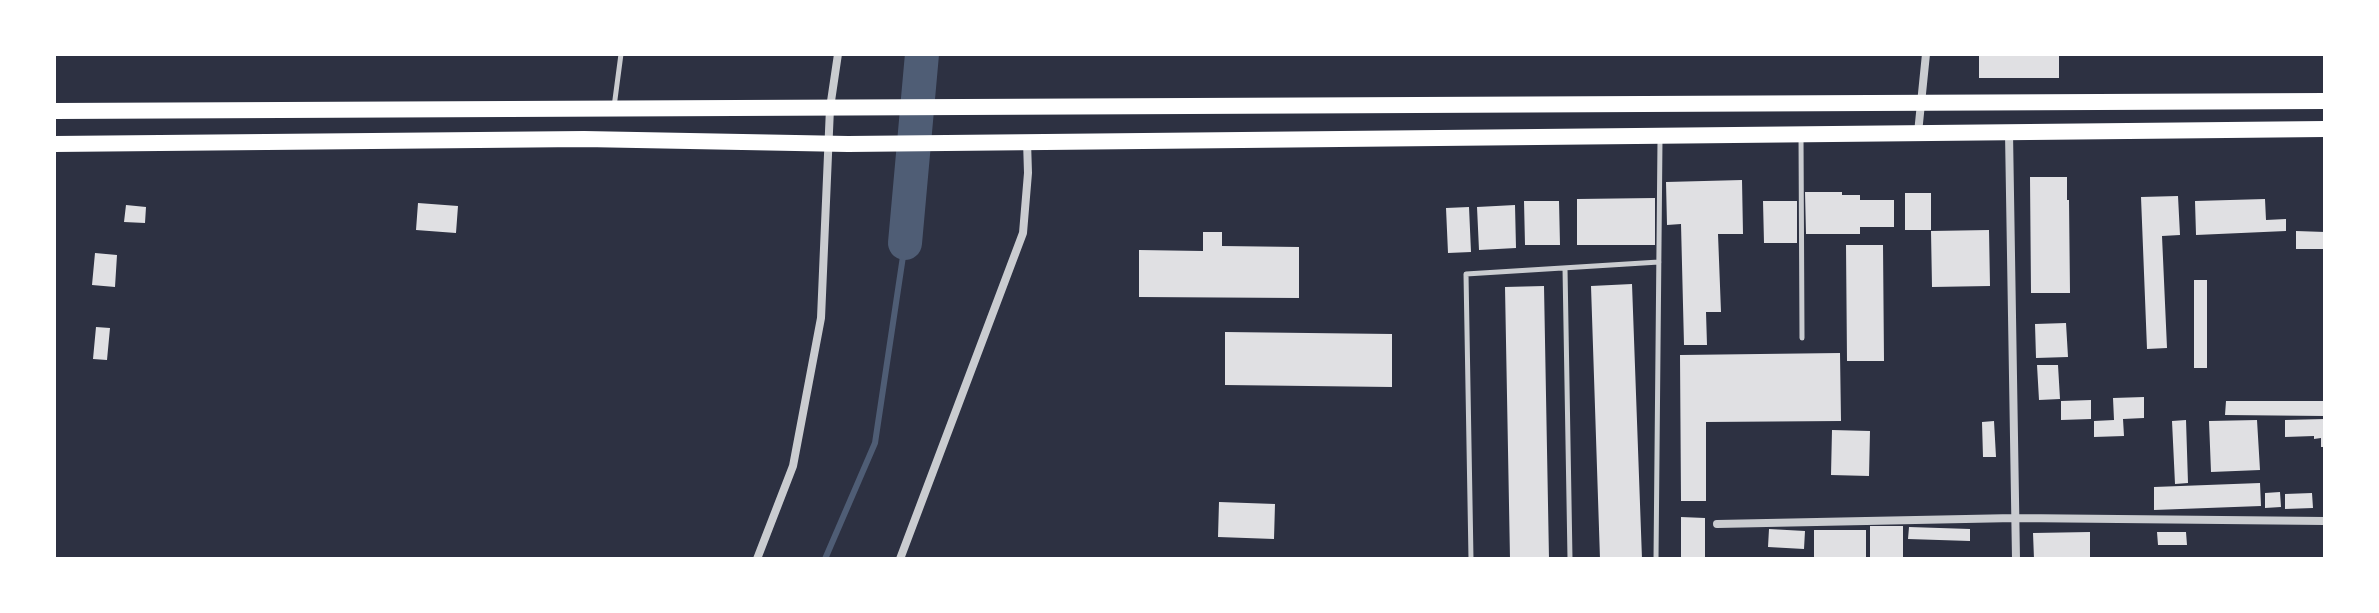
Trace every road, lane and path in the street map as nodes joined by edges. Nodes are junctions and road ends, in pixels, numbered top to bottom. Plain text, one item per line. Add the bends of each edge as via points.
1 (621, 54) edge
2 (838, 54) edge
3 (1926, 54) edge
4 (2325, 101) edge
5 (1921, 103) junction
6 (614, 108) junction
7 (838, 108) junction
8 (54, 111) edge
9 (2325, 129) edge
10 (1918, 133) junction
11 (2009, 133) junction
12 (1801, 134) junction
13 (1661, 135) junction
14 (1027, 141) junction
15 (54, 144) edge
16 (830, 144) junction
17 (1659, 262) junction
18 (1565, 268) junction
19 (1802, 338) dead end
20 (2015, 518) junction
21 (2325, 521) edge
22 (1717, 524) dead end
23 (757, 559) edge
24 (900, 559) edge
25 (1471, 559) edge
26 (1570, 559) edge
27 (1656, 559) edge
28 (2016, 559) edge

1 - 6 lane
2 - 7 street
3 - 5 street
4 - 5 highway
5 - 7 highway
5 - 10 street
6 - 7 highway
6 - 8 highway
7 - 16 street
9 - 11 highway
10 - 11 highway
10 - 12 highway
11 - 20 street
12 - 13 highway
12 - 19 lane
13 - 14 highway
13 - 17 lane
14 - 16 highway
14 - 24 street via 1023,233
15 - 16 highway via 584,139
16 - 23 street via 821,318 793,466
17 - 18 lane
17 - 27 lane
18 - 25 lane via 1466,274
18 - 26 lane
20 - 21 street
20 - 22 street
20 - 28 street

